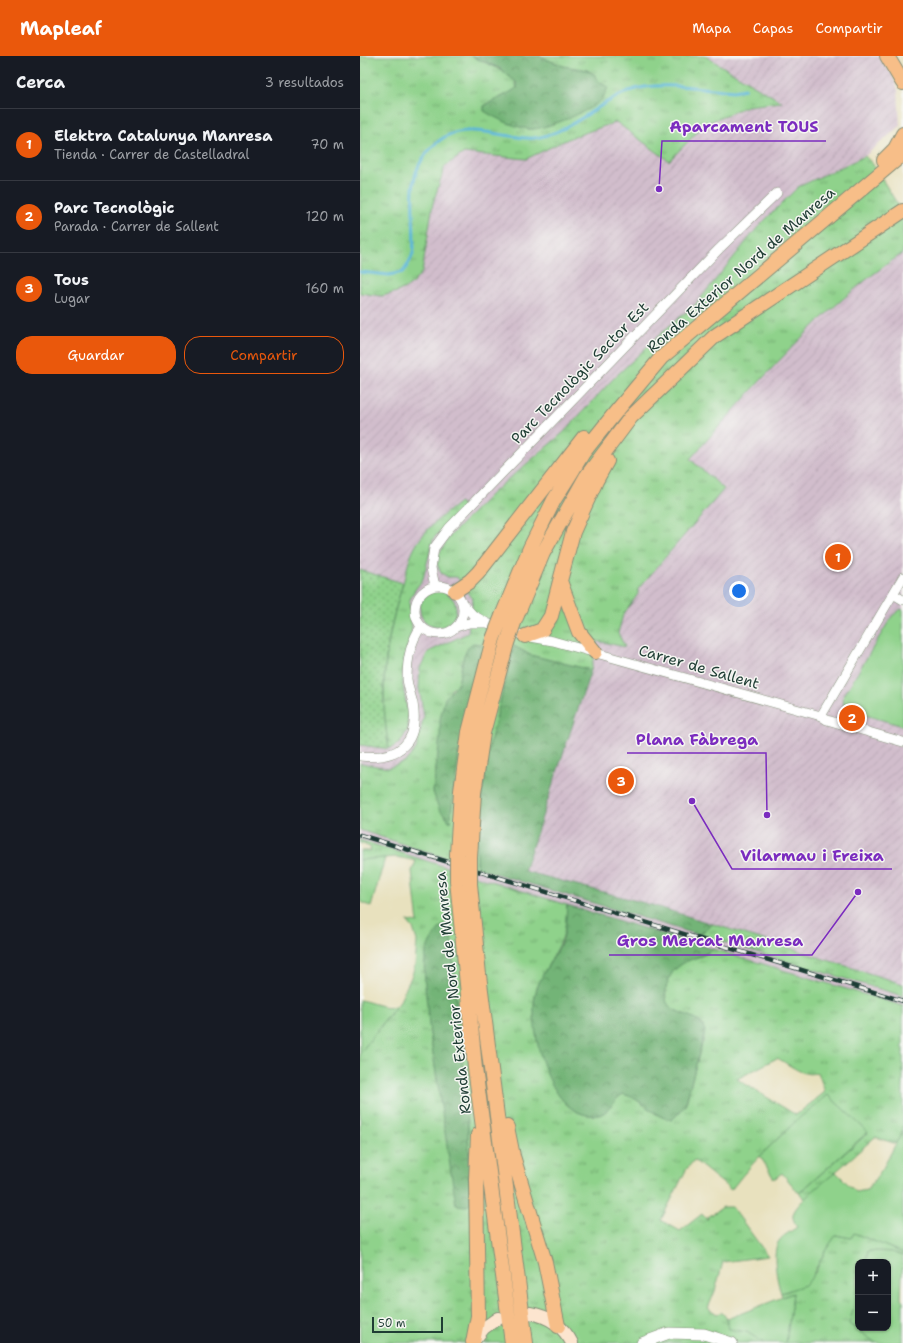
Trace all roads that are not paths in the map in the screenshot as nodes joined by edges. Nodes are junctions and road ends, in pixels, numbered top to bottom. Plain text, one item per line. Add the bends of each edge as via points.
1 (887, 56) edge
2 (903, 83) edge
3 (903, 134) edge
4 (903, 154) edge
5 (777, 193) dead end
6 (903, 211) edge
7 (825, 220) junction
8 (661, 358) junction
9 (631, 417) junction
10 (903, 576) edge
11 (560, 581) junction
12 (435, 586) junction
13 (454, 591) junction
14 (893, 594) junction
15 (903, 600) edge
16 (463, 604) junction
17 (508, 618) junction
18 (487, 623) junction
19 (421, 627) junction
20 (456, 627) junction
21 (525, 636) junction
22 (595, 652) junction
23 (821, 716) junction
24 (903, 742) edge
25 (360, 756) edge
26 (463, 856) junction
27 (490, 1055) junction
28 (479, 1097) junction
29 (530, 1313) dead end
30 (498, 1318) dead end
31 (558, 1326) junction
32 (473, 1343) edge
33 (512, 1343) edge
34 (526, 1343) edge
35 (572, 1343) edge
36 (642, 1343) edge
37 (732, 1343) edge

1 - 2 highway
3 - 7 highway via 887,158 846,193
4 - 7 highway, Ronda Exterior Nord de Manresa
5 - 12 street, Parc Tecnològic Sector Est via 449,528 434,548 432,568
6 - 9 highway, Ronda Exterior Nord de Manresa via 715,336
7 - 8 highway, Ronda Exterior Nord de Manresa
8 - 13 highway via 623,388 478,573
8 - 17 highway, Ronda Exterior Nord de Manresa via 596,437 567,480 530,548
9 - 11 highway via 596,481 573,532
9 - 17 highway, Ronda Exterior Nord de Manresa via 586,477
10 - 14 street
11 - 21 highway via 551,616 542,630
11 - 22 highway via 579,632
12 - 13 street via 446,586
12 - 19 street via 421,593 415,604 415,616
13 - 16 street
14 - 15 street
14 - 23 street
16 - 18 street, Carrer de Sallent via 473,615
16 - 20 street via 462,618
17 - 26 highway, Ronda Exterior Nord de Manresa, bridge via 469,732 461,791
18 - 20 street, Carrer de Sallent via 469,623
18 - 21 street, Carrer de Sallent
19 - 20 street via 437,634 449,632
19 - 25 street via 410,649 407,680 413,704 414,726 411,736 407,744 396,753
21 - 22 street, Carrer de Sallent
22 - 23 street, Carrer de Sallent
23 - 24 street, Carrer de Sallent
26 - 27 highway, Ronda Exterior Nord de Manresa, bridge via 470,884
26 - 28 highway, Ronda Exterior Nord de Manresa, bridge via 456,880
27 - 31 highway via 513,1156 545,1262
27 - 34 highway, Ronda Exterior Nord de Manresa
28 - 32 highway via 476,1179 478,1316
28 - 33 highway, Ronda Exterior Nord de Manresa
29 - 31 main road via 545,1317
30 - 32 main road via 484,1328
31 - 35 main road
36 - 37 street via 669,1333 704,1334

